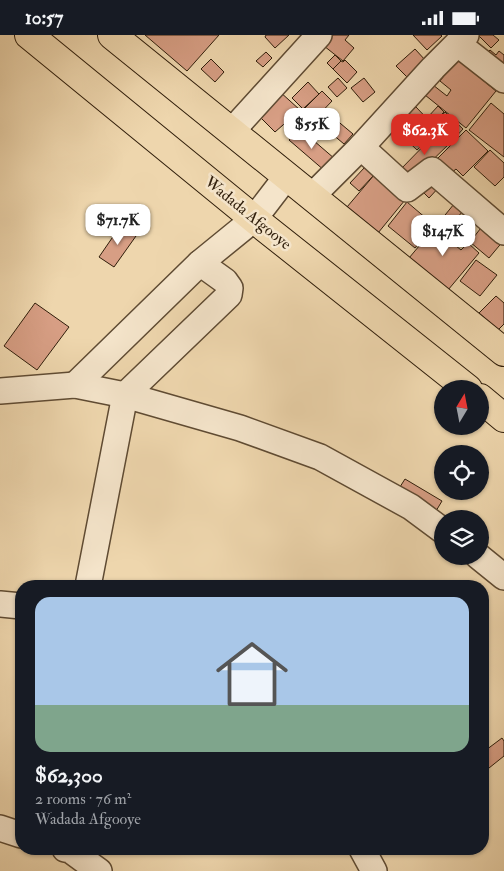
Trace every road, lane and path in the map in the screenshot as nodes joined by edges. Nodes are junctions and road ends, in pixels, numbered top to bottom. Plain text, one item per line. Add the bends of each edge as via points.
1 (29, 35) edge
2 (112, 35) edge
3 (319, 35) edge
4 (462, 39) edge
5 (504, 80) edge
6 (231, 132) junction
7 (361, 147) junction
8 (287, 176) junction
9 (312, 196) junction
10 (254, 219) junction
11 (504, 232) edge
12 (200, 263) junction
13 (504, 352) edge
14 (457, 380) edge
15 (75, 385) junction
16 (0, 391) edge
17 (125, 395) junction
18 (489, 406) edge
19 (504, 418) edge
20 (434, 524) edge
21 (489, 565) edge
22 (504, 577) edge
23 (89, 580) edge
24 (0, 604) edge
25 (15, 605) edge
26 (0, 828) edge
27 (15, 833) edge
28 (77, 855) edge
29 (365, 855) edge
30 (99, 871) edge
31 (374, 871) edge

1 - 10 highway, Wadada Afgooye
2 - 6 highway
3 - 6 street
4 - 5 street
4 - 7 street
6 - 8 highway
7 - 9 street
7 - 11 street via 407,189 432,170
8 - 9 highway
8 - 10 street
9 - 13 highway
10 - 12 street
10 - 14 highway, Wadada Afgooye
12 - 15 street
12 - 17 street via 225,281 230,287 229,295
15 - 16 street
15 - 17 street
17 - 20 street via 240,428 320,457 411,507
17 - 23 street
18 - 19 highway
21 - 22 street
24 - 25 street
26 - 27 street
28 - 30 street
29 - 31 street

